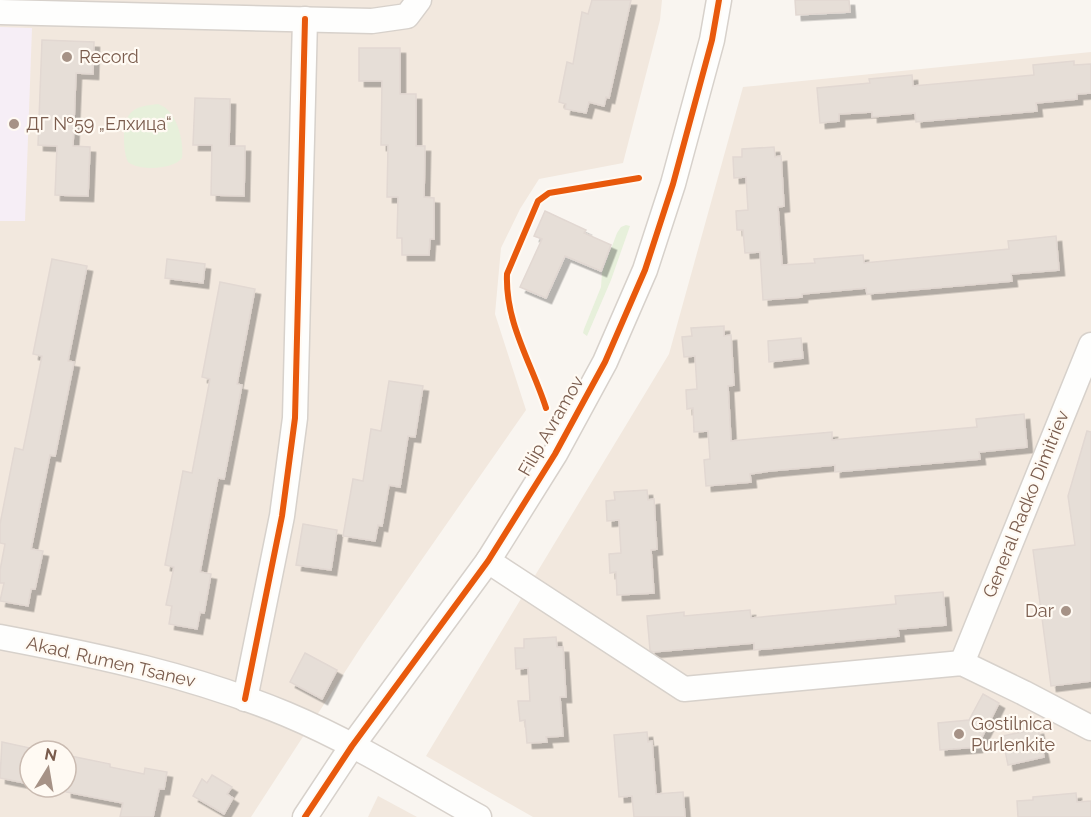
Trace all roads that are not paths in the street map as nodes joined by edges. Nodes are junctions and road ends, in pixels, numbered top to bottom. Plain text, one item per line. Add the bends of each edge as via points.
1 (419, 0) edge
2 (719, 0) edge
3 (0, 12) edge
4 (305, 19) junction
5 (1091, 345) edge
6 (488, 561) junction
7 (0, 637) edge
8 (962, 663) junction
9 (245, 699) junction
10 (1091, 729) edge
11 (352, 746) junction
12 (305, 817) edge
13 (478, 817) edge

1 - 4 street via 407,16 372,21
2 - 6 street, Filip Avramov via 682,153 645,270 583,404
3 - 4 street
4 - 9 street via 295,418 282,516
5 - 8 street, General Radko Dimitriev
6 - 8 street via 684,689
6 - 11 street, Filip Avramov
7 - 9 street, Akad. Rumen Tsanev via 155,669
8 - 10 street
9 - 11 street, Akad. Rumen Tsanev
11 - 12 street, Filip Avramov
11 - 13 street, Akad. Rumen Tsanev

